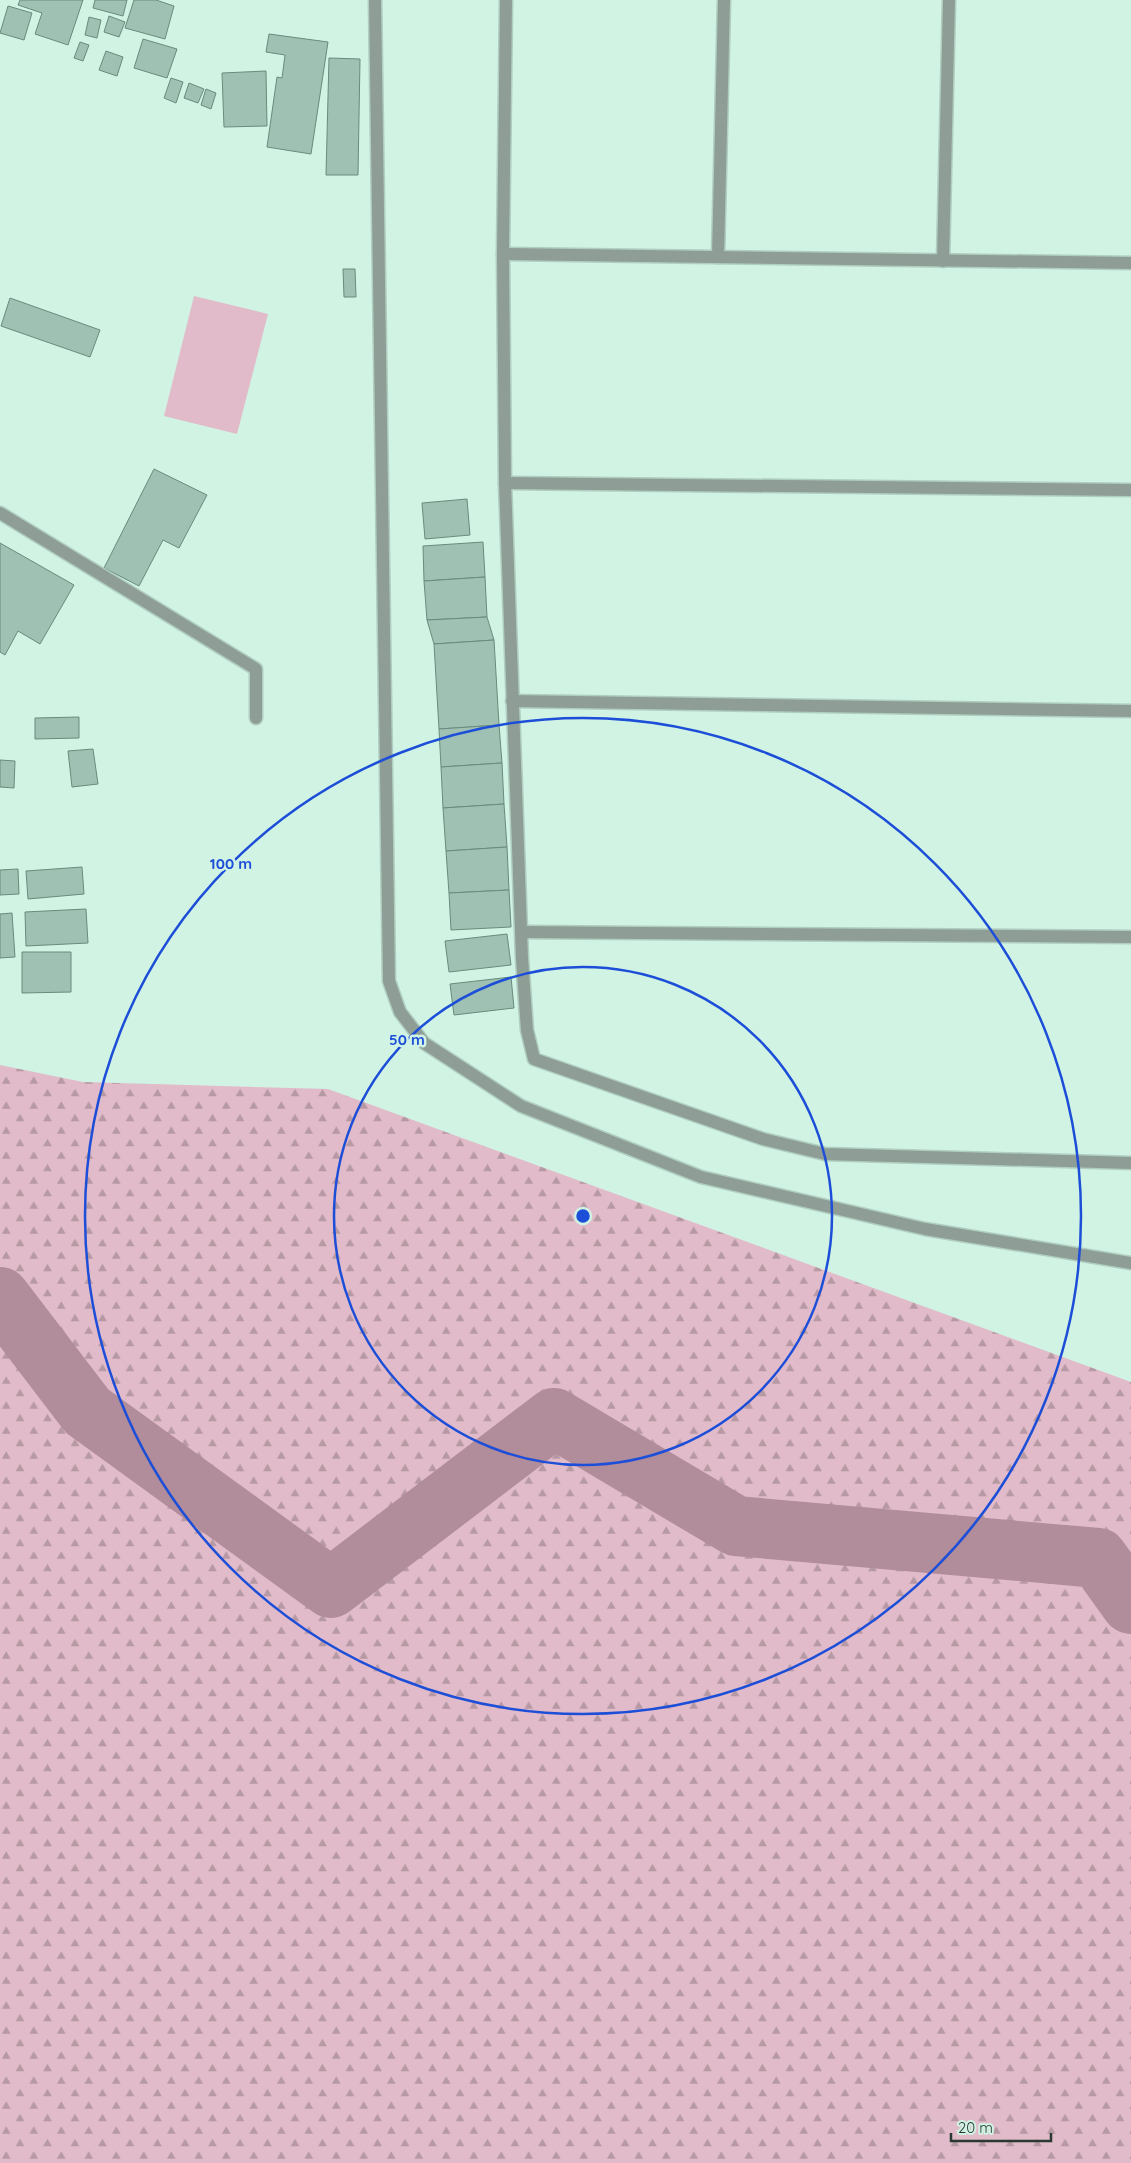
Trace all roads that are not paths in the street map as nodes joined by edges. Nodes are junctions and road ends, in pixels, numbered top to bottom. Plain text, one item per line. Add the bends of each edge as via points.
1 (375, 0) edge
2 (506, 0) edge
3 (724, 0) edge
4 (949, 0) edge
5 (503, 254) junction
6 (718, 257) junction
7 (943, 261) junction
8 (1131, 263) edge
9 (505, 483) junction
10 (1131, 490) edge
11 (0, 514) edge
12 (512, 701) junction
13 (1131, 711) edge
14 (256, 718) dead end
15 (522, 932) junction
16 (1131, 937) edge
17 (1131, 1163) edge
18 (1131, 1263) edge

1 - 18 street via 389,971 393,997 410,1029 424,1043 521,1106 701,1177 925,1229
2 - 5 street
3 - 6 street
4 - 7 street
5 - 6 street
5 - 9 street
6 - 7 street
7 - 8 street
9 - 10 street
9 - 12 street
11 - 14 street via 256,669
12 - 13 street
12 - 15 street
15 - 16 street
15 - 17 street via 527,1030 534,1059 556,1068 763,1139 825,1154

